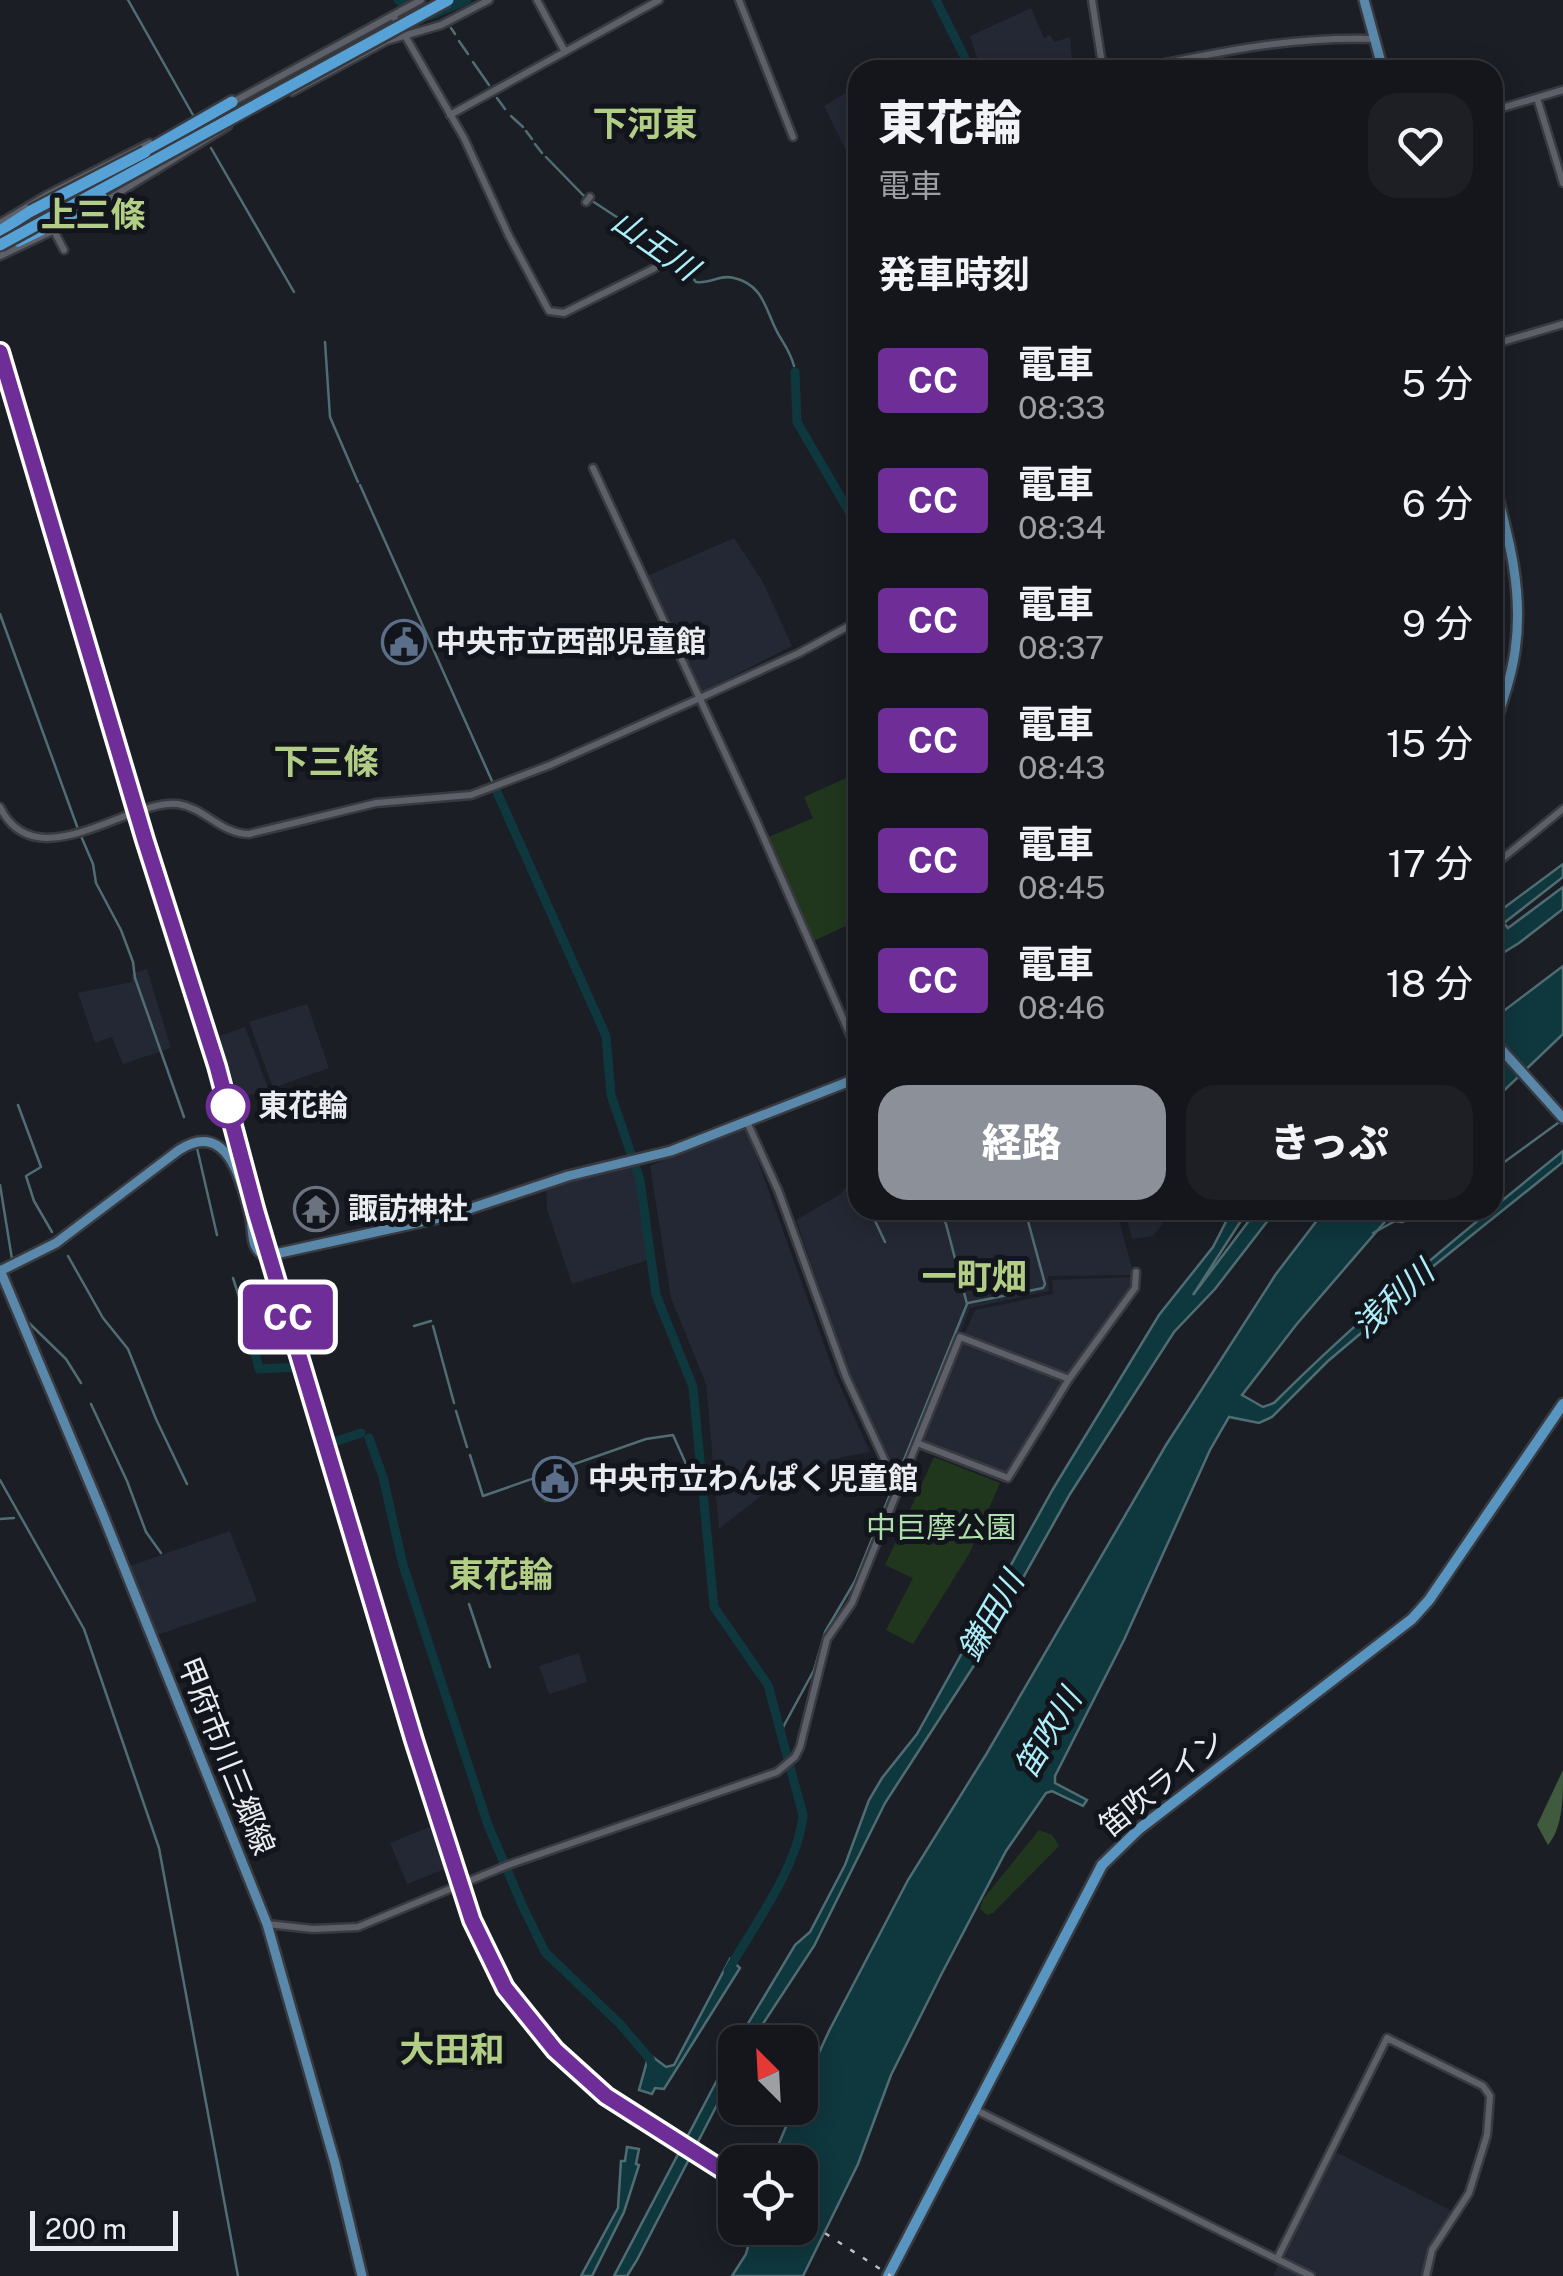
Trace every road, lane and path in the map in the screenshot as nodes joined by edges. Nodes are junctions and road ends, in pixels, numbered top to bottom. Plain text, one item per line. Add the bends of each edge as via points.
1 (434, 0) edge
2 (448, 0) edge
3 (489, 0) edge
4 (537, 0) edge
5 (659, 0) edge
6 (739, 0) edge
7 (1092, 0) edge
8 (1364, 0) edge
9 (417, 2) edge
10 (644, 4) edge
11 (393, 16) junction
12 (404, 34) junction
13 (1375, 39) junction
14 (565, 52) junction
15 (1102, 60) edge
16 (1184, 60) edge
17 (1380, 60) edge
18 (1563, 90) edge
19 (1537, 98) junction
20 (232, 102) joint
21 (1503, 108) edge
22 (450, 115) junction
23 (195, 122) junction
24 (793, 138) dead end
25 (207, 139) junction
26 (1563, 182) edge
27 (38, 200) junction
28 (0, 223) edge
29 (54, 231) junction
30 (0, 234) edge
31 (0, 250) edge
32 (64, 250) dead end
33 (673, 259) dead end
34 (1563, 324) edge
35 (1503, 342) edge
36 (593, 468) dead end
37 (1503, 514) edge
38 (848, 626) edge
39 (1503, 693) edge
40 (700, 698) junction
41 (0, 807) edge
42 (1563, 809) edge
43 (1503, 858) edge
44 (848, 1031) edge
45 (1503, 1051) edge
46 (848, 1082) edge
47 (1563, 1118) edge
48 (746, 1121) junction
49 (0, 1271) edge
50 (1136, 1272) dead end
51 (1069, 1379) junction
52 (1563, 1404) edge
53 (917, 1443) junction
54 (898, 1490) junction
55 (267, 1924) junction
56 (975, 2109) junction
57 (1277, 2259) junction
58 (362, 2276) edge
59 (888, 2276) edge
60 (1310, 2276) edge
61 (1426, 2276) edge

1 - 30 highway, bridge
2 - 31 highway, bridge
3 - 12 street via 441,25
4 - 14 street
5 - 10 street
6 - 24 street
7 - 15 street
8 - 13 main road
9 - 11 street
10 - 14 street
11 - 12 street
11 - 20 street
12 - 22 street
12 - 25 street
13 - 16 street via 1290,40
13 - 17 main road
14 - 22 street
18 - 19 street
19 - 21 street
19 - 26 street
20 - 23 highway
22 - 33 street via 549,311 564,313
23 - 27 street
23 - 30 highway, bridge
25 - 29 street
25 - 31 highway, bridge
27 - 28 street
27 - 29 street
29 - 31 street
29 - 32 street
34 - 35 street
36 - 40 street
37 - 39 main road via 1518,609
38 - 40 street
40 - 41 street via 471,796 376,803 249,834 172,804 65,838 18,830
40 - 44 street
42 - 43 street
45 - 47 main road
46 - 48 main road
48 - 49 main road via 686,1146 448,1216 266,1256 256,1251 229,1158 217,1143 199,1140 56,1244
48 - 54 street via 846,1377
49 - 55 main road, 甲府市川三郷線
50 - 51 street via 1135,1288
51 - 53 street via 1008,1478
51 - 53 street via 960,1337
52 - 56 highway, 笛吹ライン via 1412,1619 1139,1828 1102,1865
53 - 54 street
54 - 55 street via 852,1603 827,1639 804,1738 786,1765 505,1866 358,1927
55 - 58 main road, 甲府市川三郷線
56 - 57 street
56 - 59 highway, 笛吹ライン
57 - 60 street
57 - 61 street via 1387,2038 1483,2086 1490,2096 1487,2136 1469,2193 1432,2250

